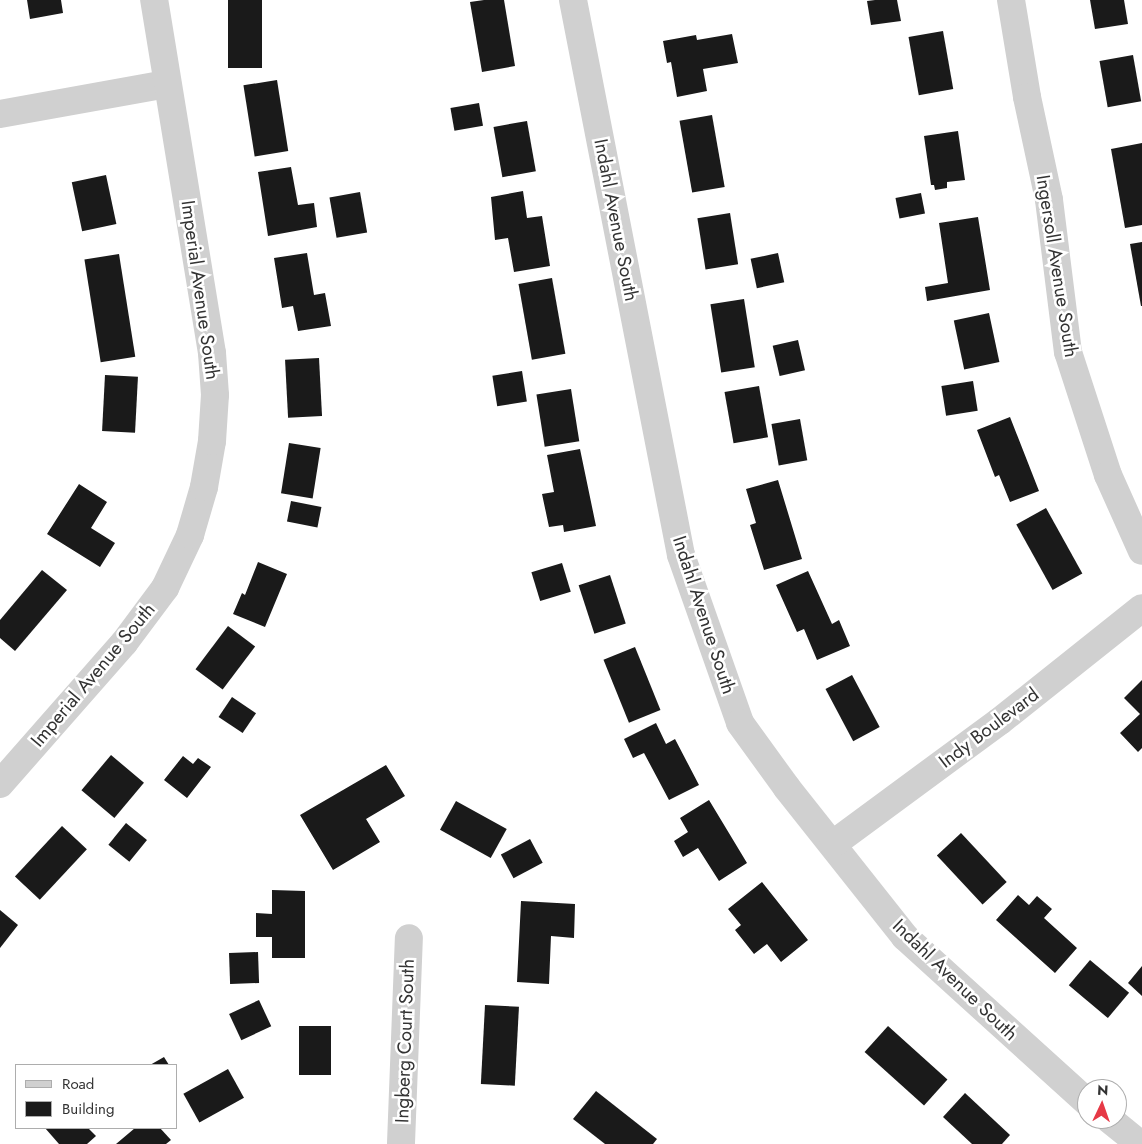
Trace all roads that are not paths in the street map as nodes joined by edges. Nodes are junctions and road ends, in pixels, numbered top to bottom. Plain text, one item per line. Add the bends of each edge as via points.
1 (154, 0) edge
2 (573, 0) edge
3 (1011, 0) edge
4 (167, 84) junction
5 (0, 114) edge
6 (1142, 552) edge
7 (1142, 608) edge
8 (0, 784) edge
9 (833, 844) junction
10 (409, 938) dead end
11 (1077, 1093) edge
12 (1121, 1129) edge
13 (394, 1144) edge
14 (403, 1144) edge
15 (1140, 1144) edge

1 - 4 street, Imperial Avenue South
2 - 9 street, Indahl Avenue South via 681,555 740,723
3 - 6 street, Ingersoll Avenue South via 1049,200 1068,352 1108,475
4 - 5 street
4 - 8 street, Imperial Avenue South via 212,353 215,395 204,487 190,535 165,588 124,642
7 - 9 street, Indy Boulevard via 1000,722
9 - 11 street, Indahl Avenue South via 905,937
10 - 14 street, Ingberg Court South
12 - 15 street
13 - 14 street

